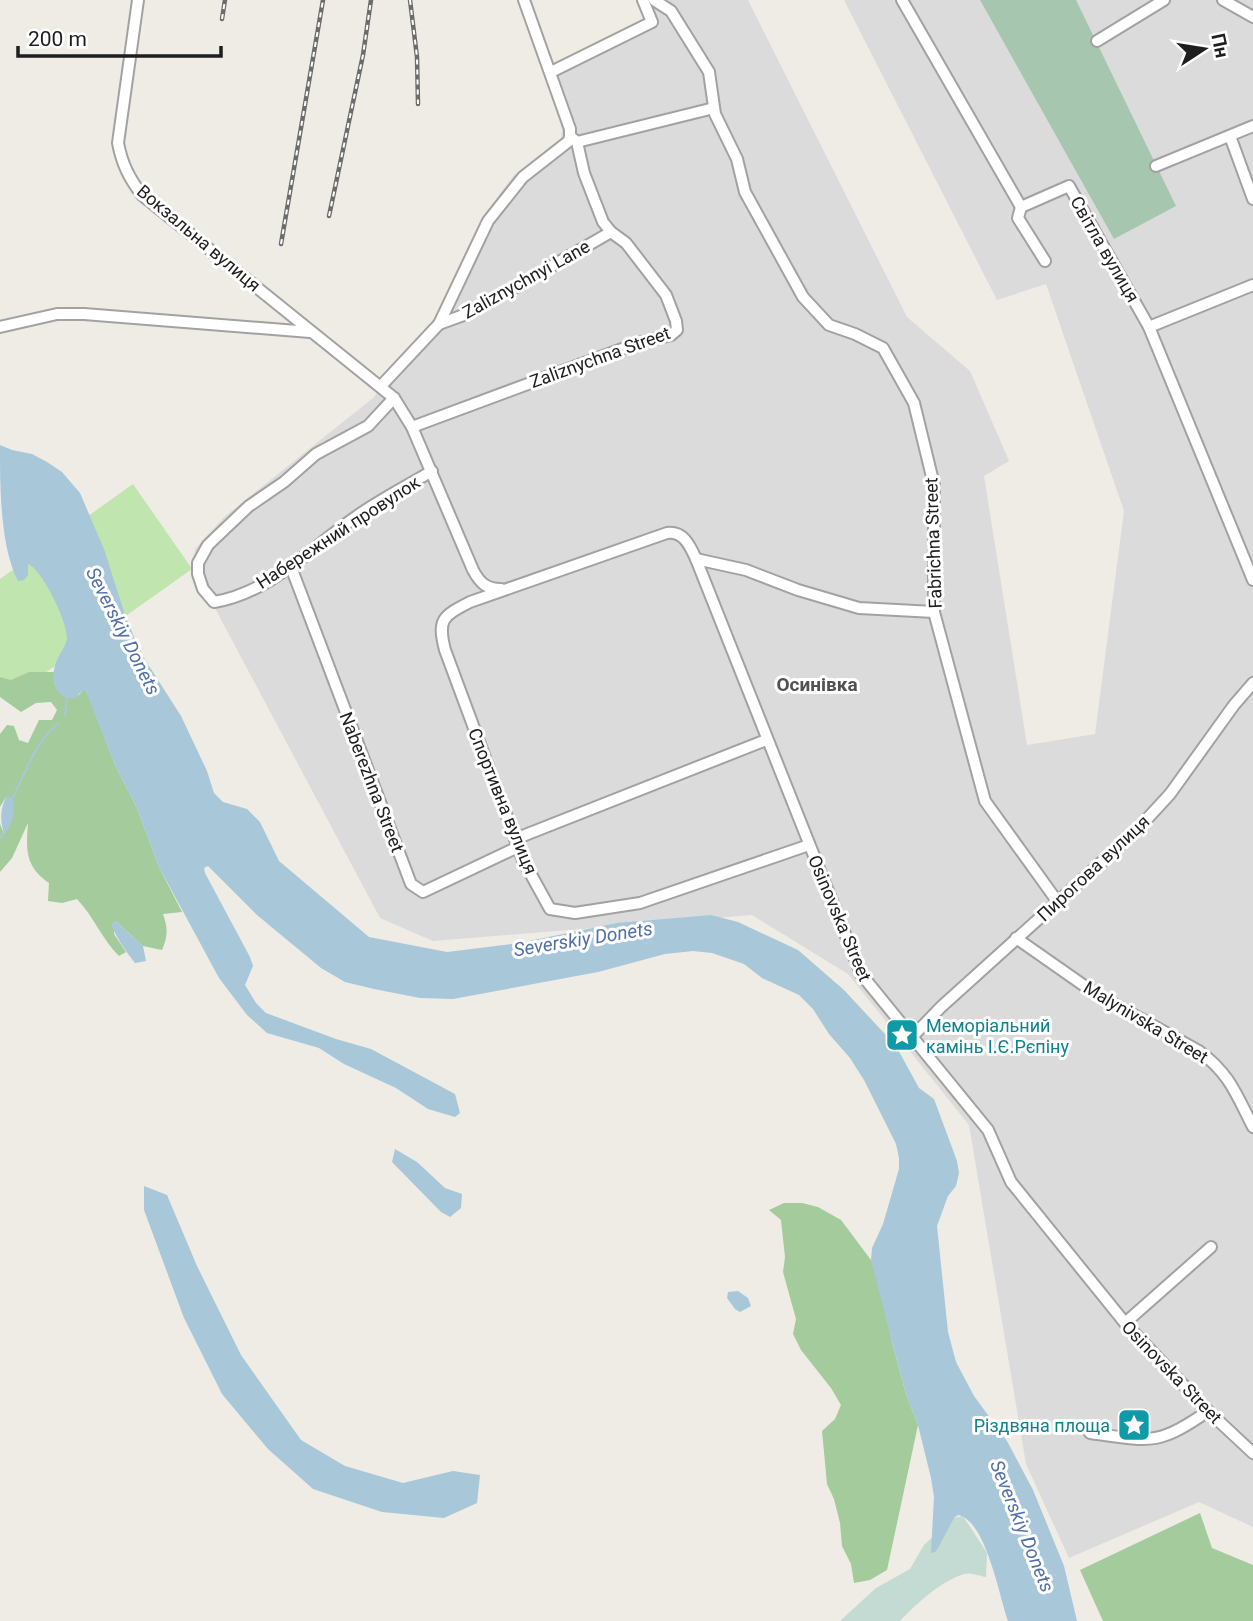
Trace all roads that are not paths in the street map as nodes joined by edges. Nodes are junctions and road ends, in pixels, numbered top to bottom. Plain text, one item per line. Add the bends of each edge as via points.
1 (138, 0) edge
2 (524, 0) edge
3 (643, 0) edge
4 (654, 0) edge
5 (902, 0) edge
6 (1164, 0) edge
7 (1223, 0) edge
8 (1253, 17) edge
9 (1097, 41) dead end
10 (551, 72) junction
11 (714, 108) junction
12 (1253, 126) edge
13 (1230, 136) junction
14 (574, 139) junction
15 (1156, 166) dead end
16 (1253, 199) edge
17 (1021, 207) junction
18 (611, 232) junction
19 (1045, 261) dead end
20 (1253, 285) edge
21 (439, 324) junction
22 (0, 327) edge
23 (1149, 327) junction
24 (313, 332) junction
25 (381, 386) junction
26 (394, 398) junction
27 (412, 427) junction
28 (432, 471) junction
29 (667, 533) joint
30 (696, 559) junction
31 (291, 567) junction
32 (479, 580) junction
33 (1253, 580) edge
34 (503, 589) junction
35 (470, 602) junction
36 (934, 612) junction
37 (1253, 683) edge
38 (766, 740) junction
39 (517, 843) junction
40 (809, 845) junction
41 (1057, 901) junction
42 (1016, 937) junction
43 (913, 1036) junction
44 (1253, 1127) edge
45 (1211, 1247) dead end
46 (1125, 1324) junction
47 (1208, 1411) junction
48 (1090, 1433) dead end
49 (1253, 1453) edge

1 - 24 street, Вокзальна вулиця via 118,144 129,178 142,195
2 - 10 street, Zaliznychna Street
3 - 10 street via 652,22
4 - 11 street, Fabrichna Street via 671,11 709,72
5 - 17 street
6 - 9 street
7 - 8 street
10 - 14 street, Zaliznychna Street
11 - 14 street
11 - 36 street, Fabrichna Street via 737,159 745,192 803,297 830,326 883,348 914,403 934,485
12 - 13 street
13 - 15 street
13 - 16 street
14 - 18 street, Zaliznychna Street via 603,222
14 - 21 street, Zaliznychnyi Lane via 523,177 488,221
17 - 19 street via 1018,218
17 - 23 street, Світла вулиця via 1069,186
18 - 21 street, Zaliznychnyi Lane via 472,312
18 - 27 street, Zaliznychna Street via 626,243 666,295 677,321 676,332
20 - 23 street
21 - 25 street, Zaliznychnyi Lane
22 - 24 street via 57,314 84,314
23 - 33 street, Світла вулиця
24 - 25 street, Вокзальна вулиця
25 - 26 street, Вокзальна вулиця
26 - 27 street, Вокзальна вулиця
26 - 31 street, Набережний провулок via 368,426 316,454 249,506 208,545 198,563 203,589 214,602 228,600
27 - 28 street, Вокзальна вулиця
28 - 31 street, Набережний провулок via 357,515
28 - 32 street, Вокзальна вулиця
29 - 30 street, Osinovska Street via 680,534
29 - 34 street, Спортивна вулиця
30 - 36 street via 746,570 859,608
30 - 38 street, Osinovska Street
31 - 39 street, Naberezhna Street via 411,884 423,892
32 - 34 street via 486,587
32 - 35 street
34 - 35 street, Спортивна вулиця
35 - 39 street, Спортивна вулиця via 450,612 440,629
36 - 41 street, Fabrichna Street via 985,801
37 - 41 street, Пирогова вулиця via 1170,794 1135,832
38 - 39 street, Naberezhna Street
38 - 40 street, Osinovska Street
39 - 40 street, Спортивна вулиця via 550,909 575,913 640,903
40 - 43 street, Osinovska Street via 861,974
41 - 42 street, Пирогова вулиця
42 - 43 street, Пирогова вулиця
42 - 44 street, Malynivska Street via 1096,994 1213,1062 1225,1073
43 - 46 street, Osinovska Street via 988,1130 1011,1182
45 - 46 street
46 - 47 street, Osinovska Street
47 - 48 street via 1182,1429 1154,1440
47 - 49 street, Osinovska Street

